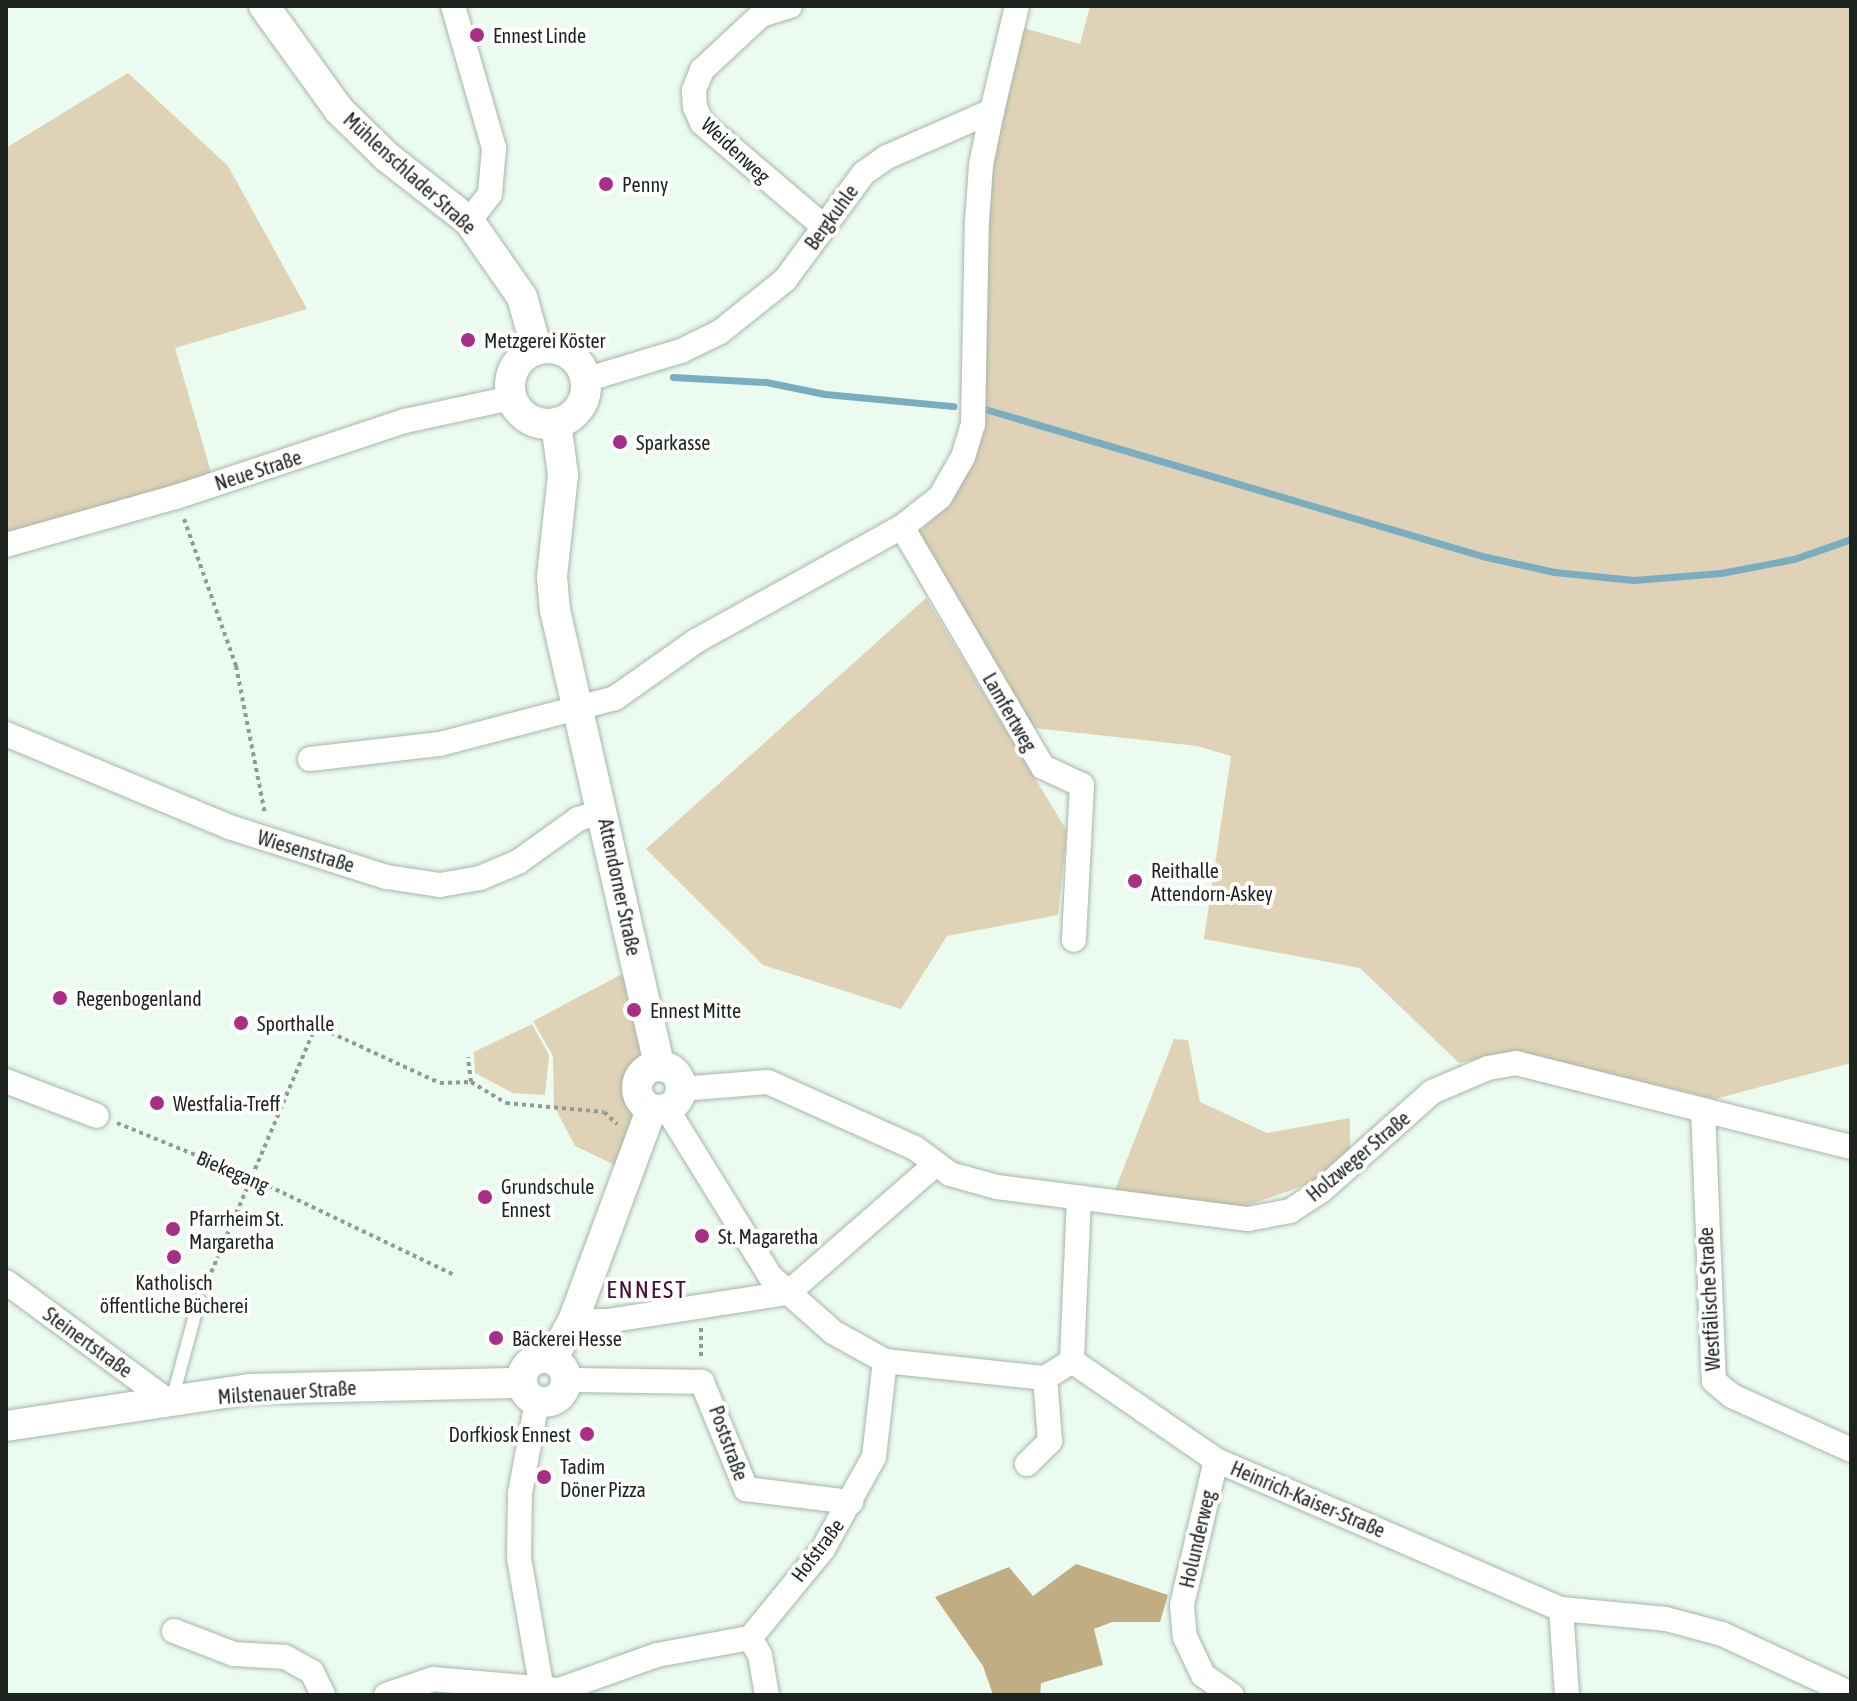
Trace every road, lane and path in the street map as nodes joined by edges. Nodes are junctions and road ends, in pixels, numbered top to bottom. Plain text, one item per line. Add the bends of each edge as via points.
1 (264, 6) edge
2 (453, 6) edge
3 (790, 6) edge
4 (796, 6) edge
5 (1017, 6) edge
6 (992, 111) junction
7 (469, 221) junction
8 (822, 225) junction
9 (537, 350) junction
10 (585, 380) junction
11 (511, 398) junction
12 (556, 423) junction
13 (176, 497) junction
14 (902, 527) junction
15 (6, 545) edge
16 (579, 709) junction
17 (6, 734) edge
18 (310, 759) dead end
19 (604, 811) junction
20 (270, 840) junction
21 (1074, 940) dead end
22 (468, 1057) dead end
23 (659, 1065) junction
24 (6, 1081) edge
25 (471, 1082) junction
26 (667, 1103) junction
27 (1703, 1110) junction
28 (97, 1116) joint
29 (639, 1144) junction
30 (1851, 1147) edge
31 (936, 1164) junction
32 (254, 1179) junction
33 (1079, 1198) junction
34 (454, 1275) dead end
35 (6, 1282) edge
36 (788, 1293) junction
37 (199, 1300) joint
38 (701, 1304) junction
39 (573, 1321) junction
40 (885, 1361) junction
41 (1072, 1361) junction
42 (560, 1369) junction
43 (1045, 1378) junction
44 (702, 1382) junction
45 (529, 1392) junction
46 (171, 1403) junction
47 (6, 1426) edge
48 (1851, 1450) edge
49 (1216, 1460) junction
50 (1027, 1464) dead end
51 (851, 1502) junction
52 (1561, 1609) junction
53 (174, 1631) dead end
54 (750, 1638) junction
55 (543, 1692) edge
56 (1216, 1693) edge
57 (1851, 1694) edge
58 (323, 1695) edge
59 (386, 1695) edge
60 (767, 1695) edge
61 (1567, 1695) edge

1 - 7 street, Mühlenschlader Straße via 339,110 397,165
2 - 7 street via 494,148 490,194
3 - 4 lane
3 - 8 street, Weidenweg via 761,15 702,70 694,90 695,107 702,123
5 - 6 street
6 - 8 street, Bergkuhle via 887,157 849,189
6 - 14 street via 978,208 973,424 963,457 940,497
7 - 9 street, Mühlenschlader Straße via 522,297
8 - 10 street, Bergkuhle via 785,280 720,332 681,351
9 - 10 street via 565,352
9 - 11 street via 513,369
10 - 12 street via 579,408
11 - 12 street via 526,418
11 - 13 street, Neue Straße via 405,421
12 - 16 street, Attendorner Straße via 563,475 552,577
13 - 15 street, Neue Straße
13 - 20 path via 236,666
14 - 16 street via 696,641 615,698
14 - 21 street, Lamfertweg via 1043,767 1082,785
16 - 18 street via 440,744
16 - 19 street, Attendorner Straße
17 - 20 street, Wiesenstraße
19 - 20 street, Wiesenstraße via 578,819 518,862 480,878 440,885 387,877
19 - 23 street, Attendorner Straße
22 - 25 path
23 - 26 street via 670,1068
23 - 26 street via 643,1070 636,1084 639,1100
24 - 28 street
25 - 29 path via 506,1103 604,1112
25 - 32 path via 440,1083 316,1026
26 - 29 street
26 - 31 street, Holzweger Straße via 768,1082 889,1136
26 - 36 street via 770,1276
27 - 30 street, Holzweger Straße
27 - 33 street, Holzweger Straße via 1516,1063 1488,1068 1432,1092 1383,1139 1290,1211 1248,1219
27 - 48 street, Westfälische Straße via 1714,1381 1732,1396
28 - 32 path, Biekegang
29 - 39 street
31 - 33 street, Holzweger Straße via 950,1174 997,1187
31 - 36 street
32 - 34 path, Biekegang
32 - 37 path
33 - 41 street
35 - 46 street, Steinertstraße
36 - 38 street
36 - 40 street via 833,1332
37 - 46 lane
38 - 39 street via 607,1321
38 - 44 path
39 - 42 street
40 - 43 street
40 - 51 street, Hofstraße via 874,1457
41 - 43 street
41 - 49 street, Heinrich-Kaiser-Straße
42 - 44 street, Poststraße
42 - 45 street via 527,1365
43 - 50 street via 1050,1441
44 - 51 street, Poststraße via 746,1489
45 - 46 street, Milstenauer Straße via 251,1389
45 - 55 street via 519,1558
46 - 47 street, Milstenauer Straße
49 - 52 street, Heinrich-Kaiser-Straße
49 - 56 street, Holunderweg via 1182,1605 1185,1637
51 - 54 street, Hofstraße via 823,1549
52 - 57 street, Heinrich-Kaiser-Straße via 1666,1619 1722,1634
52 - 61 street
53 - 58 street via 234,1654 285,1657 312,1672
54 - 55 street via 657,1655
54 - 60 street via 760,1655
55 - 59 street via 433,1679

